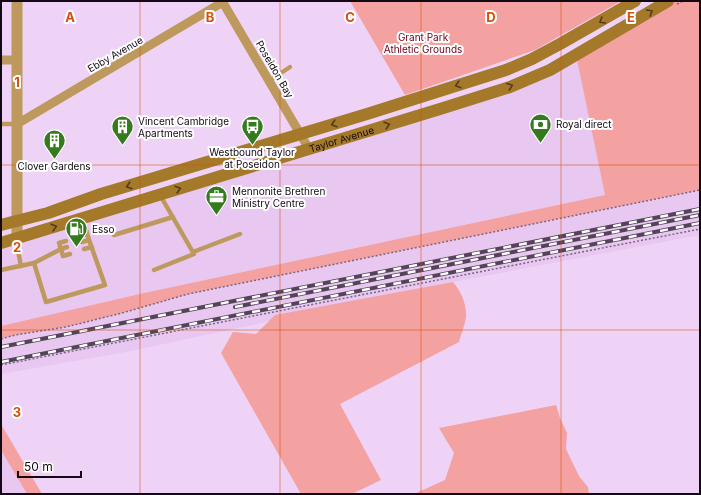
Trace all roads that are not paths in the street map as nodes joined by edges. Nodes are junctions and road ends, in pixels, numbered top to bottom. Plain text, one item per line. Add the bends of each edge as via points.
1 (17, 1) edge
2 (635, 1) edge
3 (668, 1) edge
4 (222, 2) edge
5 (1, 60) edge
6 (17, 60) junction
7 (290, 67) dead end
8 (269, 81) junction
9 (1, 124) edge
10 (17, 124) junction
11 (300, 134) junction
12 (309, 149) junction
13 (160, 195) junction
14 (173, 218) junction
15 (83, 219) junction
16 (17, 221) junction
17 (1, 225) edge
18 (87, 234) junction
19 (240, 234) dead end
20 (114, 235) dead end
21 (80, 236) dead end
22 (17, 238) junction
23 (89, 240) junction
24 (66, 241) dead end
25 (82, 242) dead end
26 (1, 243) edge
27 (68, 247) dead end
28 (92, 247) junction
29 (61, 249) junction
30 (84, 249) dead end
31 (193, 252) junction
32 (70, 254) dead end
33 (34, 263) junction
34 (21, 266) junction
35 (1, 270) edge
36 (154, 270) dead end

1 - 6 street
2 -> 11 main road, Taylor Avenue via 532,59 506,70
12 -> 3 main road, Taylor Avenue via 517,84 559,64
4 - 8 street, Poseidon Bay
4 - 10 street, Ebby Avenue
5 - 6 street
6 - 10 street
7 - 8 lane
8 - 11 street, Poseidon Bay
9 - 10 lane
10 - 16 street
11 - 12 street, Poseidon Bay
11 -> 16 main road, Taylor Avenue
13 -> 12 main road, Taylor Avenue
13 - 14 lane
13 - 15 main road, Taylor Avenue
14 - 20 lane
14 - 31 lane
15 - 18 lane
22 -> 15 main road, Taylor Avenue
16 - 17 main road, Taylor Avenue
16 - 22 street
18 - 21 lane
18 - 23 lane
19 - 31 lane
22 - 26 main road, Taylor Avenue
22 - 34 lane
23 - 25 lane
23 - 28 lane
24 - 29 lane via 59,243
27 - 29 lane
28 - 30 lane
28 - 33 lane via 105,285 46,302
29 - 32 lane via 63,256
29 - 33 lane
31 - 36 lane via 194,254
33 - 34 lane
34 - 35 lane

